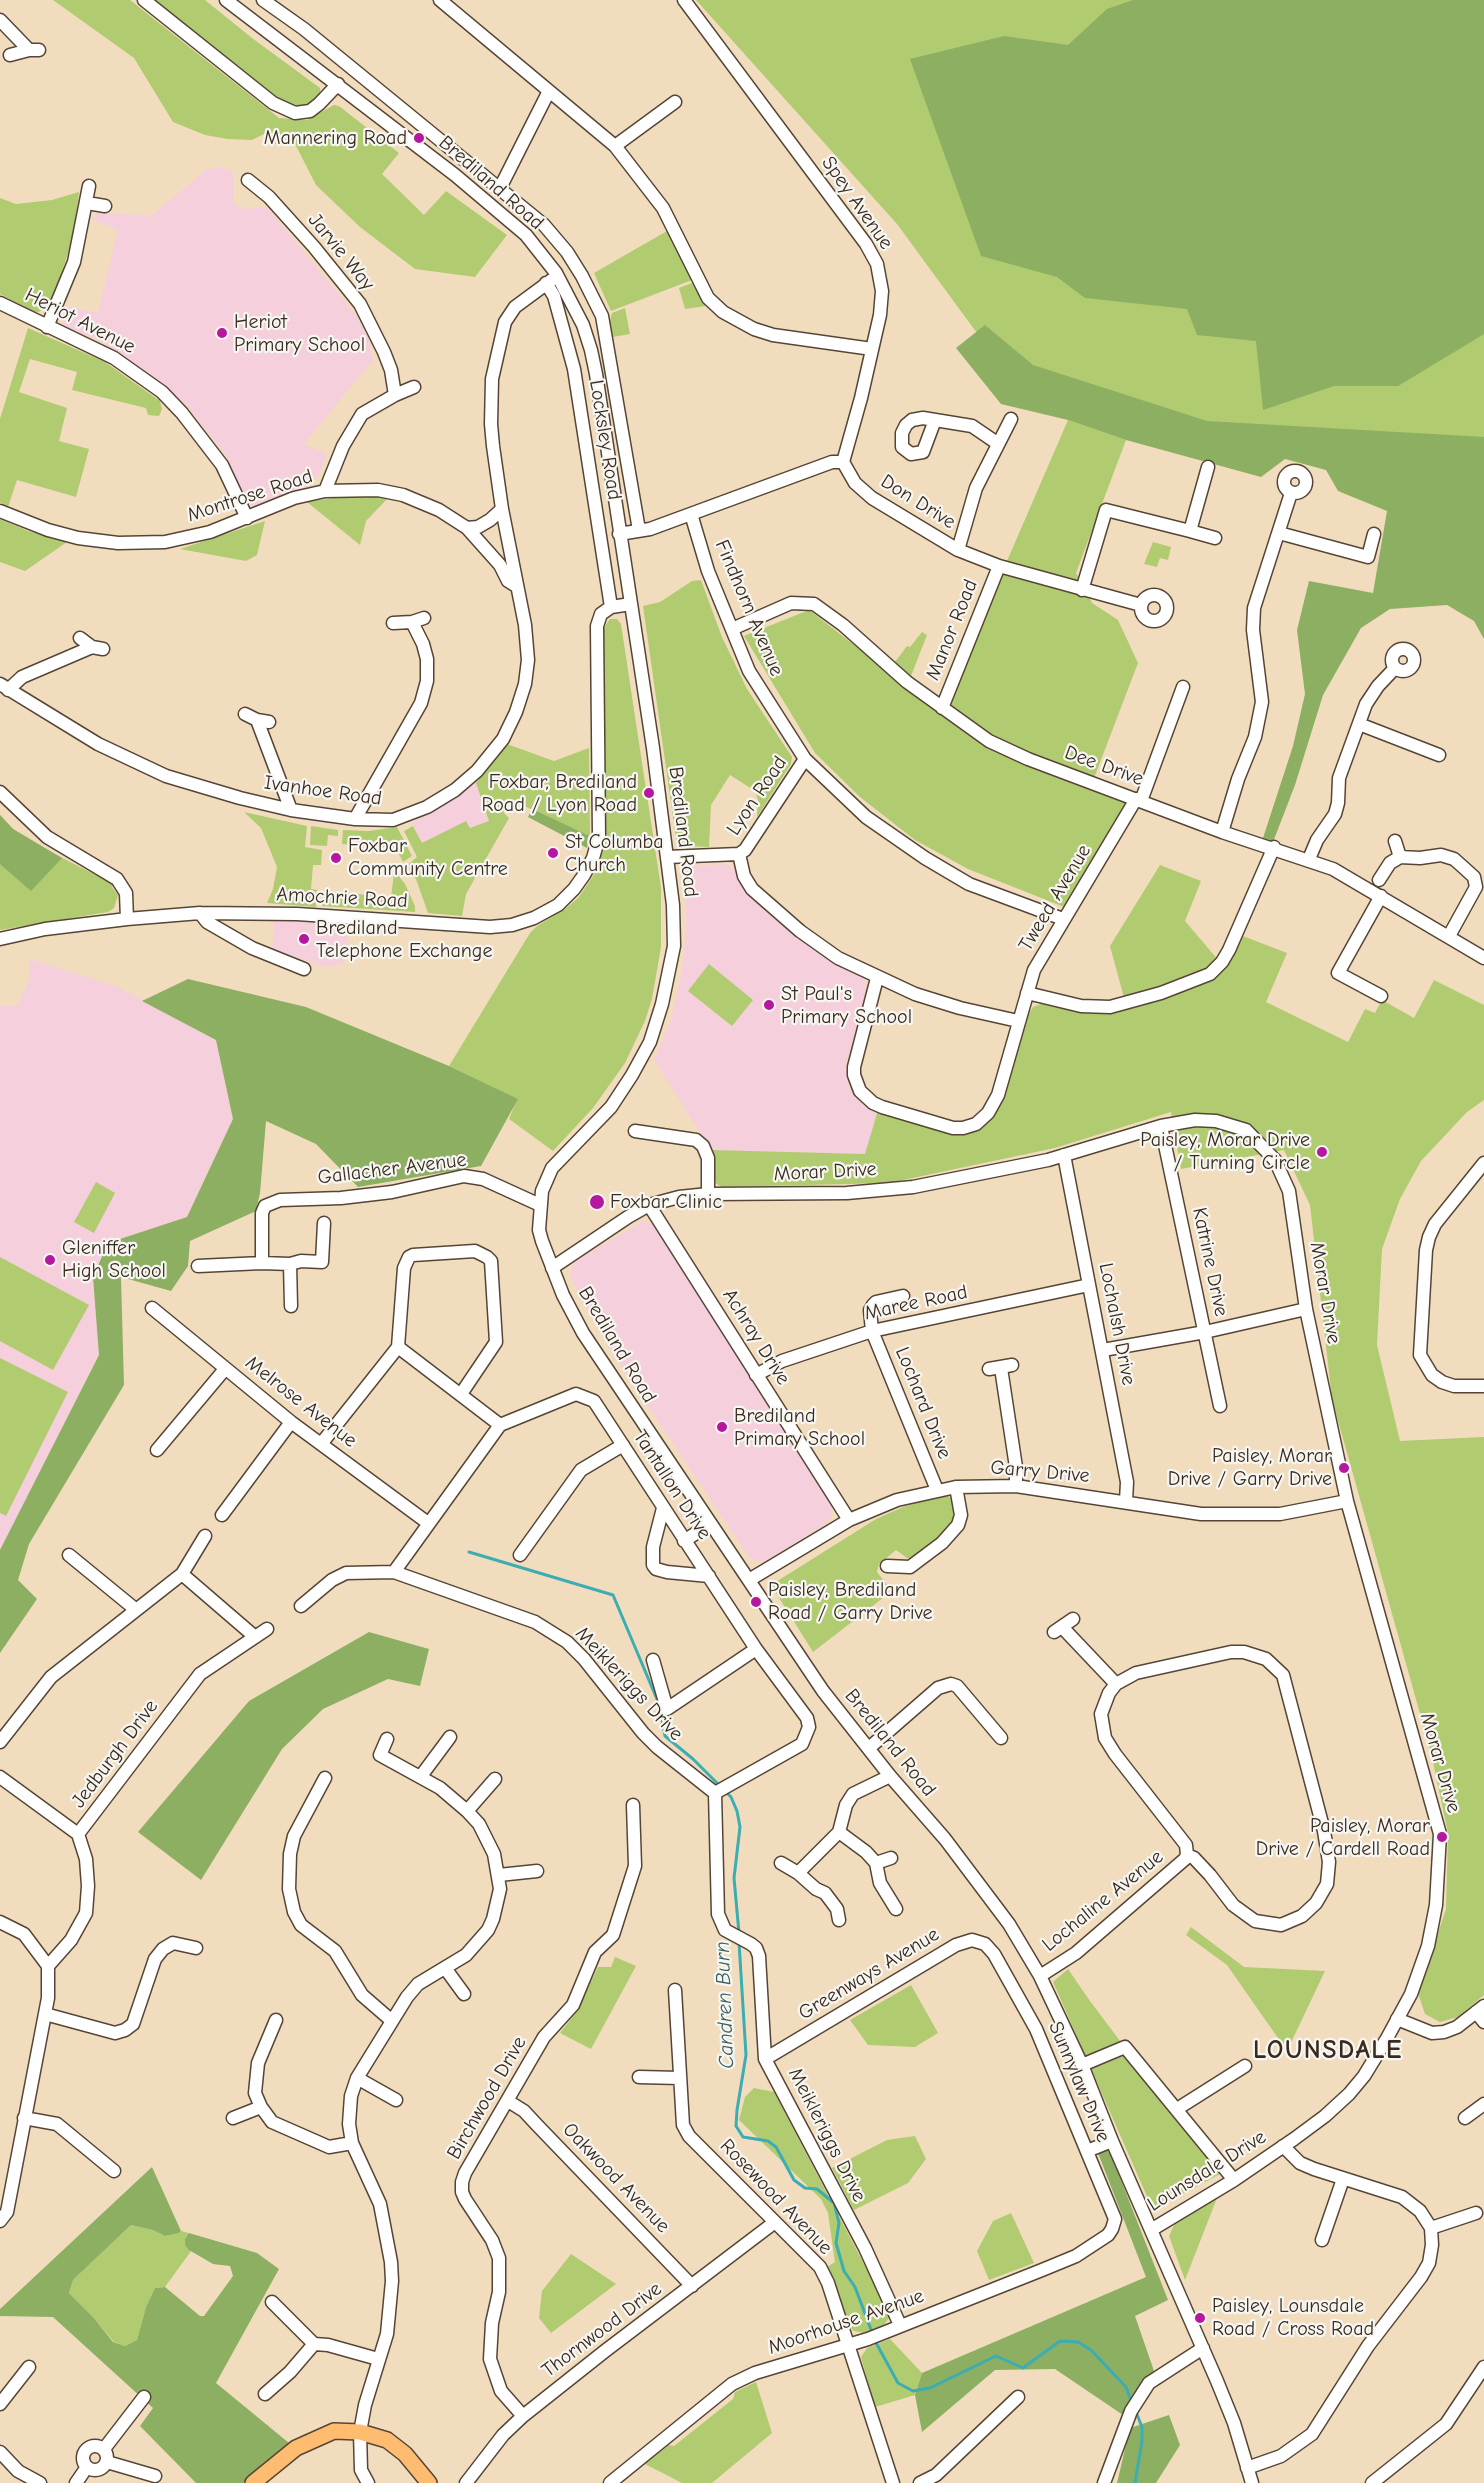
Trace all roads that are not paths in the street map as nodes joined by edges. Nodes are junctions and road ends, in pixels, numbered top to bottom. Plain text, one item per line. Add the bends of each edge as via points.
1 (144, 0) edge
2 (226, 0) edge
3 (263, 0) edge
4 (440, 0) edge
5 (684, 0) edge
6 (0, 20) edge
7 (10, 55) dead end
8 (338, 84) junction
9 (549, 91) junction
10 (675, 102) dead end
11 (615, 146) junction
12 (248, 180) dead end
13 (89, 186) dead end
14 (499, 190) junction
15 (87, 203) junction
16 (105, 206) dead end
17 (552, 280) junction
18 (0, 303) edge
19 (47, 327) junction
20 (872, 349) junction
21 (414, 387) dead end
22 (395, 395) junction
23 (1011, 419) dead end
24 (935, 420) dead end
25 (997, 443) junction
26 (843, 462) junction
27 (1208, 467) dead end
28 (325, 491) junction
29 (1291, 493) dead end
30 (502, 508) junction
31 (0, 511) edge
32 (691, 514) junction
33 (247, 518) junction
34 (467, 528) junction
35 (639, 530) junction
36 (1190, 531) junction
37 (1280, 533) junction
38 (619, 534) junction
39 (1374, 534) dead end
40 (1215, 538) dead end
41 (958, 550) junction
42 (999, 566) junction
43 (516, 586) junction
44 (1082, 590) junction
45 (631, 604) junction
46 (1141, 605) dead end
47 (611, 607) junction
48 (393, 623) dead end
49 (732, 629) junction
50 (80, 638) dead end
51 (1395, 668) dead end
52 (4, 687) edge
53 (1183, 687) dead end
54 (942, 708) junction
55 (257, 719) dead end
56 (1359, 724) junction
57 (1439, 755) dead end
58 (805, 759) junction
59 (0, 792) edge
60 (1138, 800) junction
61 (291, 810) junction
62 (355, 819) junction
63 (1222, 831) junction
64 (1395, 841) dead end
65 (1274, 847) junction
66 (739, 854) junction
67 (667, 857) junction
68 (1400, 857) junction
69 (1309, 859) junction
70 (1378, 880) dead end
71 (1381, 896) junction
72 (200, 914) junction
73 (127, 919) junction
74 (1063, 919) junction
75 (1449, 936) junction
76 (0, 939) edge
77 (1484, 958) edge
78 (304, 969) dead end
79 (877, 978) junction
80 (1027, 993) junction
81 (1381, 996) dead end
82 (1018, 1021) junction
83 (1161, 1126) junction
84 (635, 1131) dead end
85 (1065, 1155) junction
86 (1484, 1163) edge
87 (708, 1194) junction
88 (540, 1205) junction
89 (649, 1205) junction
90 (324, 1223) dead end
91 (262, 1263) junction
92 (290, 1264) junction
93 (198, 1266) dead end
94 (552, 1268) junction
95 (1089, 1285) junction
96 (903, 1296) dead end
97 (291, 1306) dead end
98 (152, 1308) dead end
99 (1306, 1309) junction
100 (872, 1331) junction
101 (1205, 1332) junction
102 (398, 1347) junction
103 (1103, 1350) junction
104 (1001, 1367) dead end
105 (225, 1369) junction
106 (756, 1375) junction
107 (1484, 1386) edge
108 (461, 1394) junction
109 (1221, 1406) dead end
110 (291, 1422) junction
111 (500, 1425) junction
112 (321, 1444) junction
113 (623, 1445) junction
114 (156, 1449) dead end
115 (1016, 1486) junction
116 (956, 1487) junction
117 (937, 1490) junction
118 (1126, 1501) junction
119 (1347, 1501) junction
120 (663, 1508) junction
121 (222, 1515) dead end
122 (849, 1520) junction
123 (428, 1523) junction
124 (710, 1524) junction
125 (205, 1536) dead end
126 (684, 1541) junction
127 (69, 1555) dead end
128 (520, 1555) dead end
129 (887, 1566) dead end
130 (394, 1572) junction
131 (182, 1574) junction
132 (709, 1576) junction
133 (749, 1580) junction
134 (301, 1606) dead end
135 (135, 1610) junction
136 (1073, 1619) dead end
137 (267, 1629) dead end
138 (254, 1636) junction
139 (756, 1649) junction
140 (652, 1660) dead end
141 (1116, 1684) junction
142 (450, 1737) dead end
143 (1001, 1738) dead end
144 (387, 1739) dead end
145 (0, 1742) edge
146 (868, 1748) junction
147 (421, 1776) junction
148 (890, 1776) junction
149 (0, 1777) edge
150 (325, 1778) dead end
151 (495, 1779) dead end
152 (718, 1792) junction
153 (633, 1805) dead end
154 (467, 1811) junction
155 (839, 1832) junction
156 (78, 1834) junction
157 (1187, 1855) junction
158 (891, 1858) dead end
159 (781, 1863) dead end
160 (876, 1863) junction
161 (537, 1871) dead end
162 (798, 1874) junction
163 (500, 1875) junction
164 (896, 1910) dead end
165 (839, 1920) dead end
166 (0, 1922) edge
167 (196, 1948) dead end
168 (993, 1954) joint
169 (48, 1966) junction
170 (445, 1968) junction
171 (1040, 1976) junction
172 (675, 1990) dead end
173 (464, 1994) dead end
174 (45, 2014) junction
175 (1481, 2014) edge
176 (1398, 2019) junction
177 (276, 2020) dead end
178 (392, 2021) junction
179 (765, 2059) junction
180 (1082, 2065) junction
181 (1245, 2066) dead end
182 (639, 2077) dead end
183 (357, 2078) junction
184 (680, 2078) junction
185 (396, 2100) dead end
186 (508, 2101) junction
187 (1484, 2104) edge
188 (261, 2107) junction
189 (1177, 2109) junction
190 (24, 2118) junction
191 (233, 2118) dead end
192 (1465, 2118) dead end
193 (1112, 2141) junction
194 (1289, 2142) junction
195 (352, 2143) junction
196 (1087, 2151) junction
197 (114, 2171) dead end
198 (1343, 2179) junction
199 (1234, 2180) junction
200 (1476, 2213) dead end
201 (0, 2221) edge
202 (775, 2222) junction
203 (1431, 2228) junction
204 (1112, 2229) joint
205 (1151, 2229) junction
206 (1322, 2240) dead end
207 (692, 2286) junction
208 (272, 2302) dead end
209 (900, 2325) junction
210 (314, 2344) junction
211 (848, 2345) junction
212 (1203, 2348) junction
213 (378, 2359) junction
214 (29, 2367) dead end
215 (1484, 2367) edge
216 (265, 2394) dead end
217 (144, 2397) dead end
218 (1018, 2397) dead end
219 (0, 2404) edge
220 (523, 2416) junction
221 (360, 2432) junction
222 (104, 2449) junction
223 (0, 2452) edge
224 (107, 2462) junction
225 (87, 2467) junction
226 (1247, 2468) junction
227 (155, 2476) dead end
228 (40, 2483) edge
229 (76, 2483) edge
230 (253, 2483) edge
231 (368, 2483) edge
232 (429, 2483) edge
233 (466, 2483) edge
234 (610, 2483) edge
235 (893, 2483) edge
236 (920, 2483) edge
237 (1104, 2483) edge
238 (1252, 2483) edge
239 (1372, 2483) edge

1 - 8 street via 273,103 295,112 309,111
2 - 8 street, Brediland Road
3 - 14 street, Brediland Road via 304,29
4 - 9 street
5 - 20 street, Spey Avenue via 873,254 882,299
6 - 7 street via 34,50
8 - 17 street, Brediland Road via 526,235
9 - 11 street
9 - 14 street
10 - 11 street
11 - 20 street via 672,224 708,298 737,321 773,335
12 - 22 street, Jarvie Way via 269,196 360,304 391,370
13 - 15 street
14 - 35 street, Brediland Road via 544,225 567,252 602,316
15 - 16 street
15 - 19 street via 75,262
17 - 30 street, Ivanhoe Road via 515,307 505,322 498,346 492,379 491,424
17 - 38 street, Brediland Road via 573,304 591,350
17 - 47 street, Locksley Road via 574,369
18 - 19 street, Heriot Avenue
19 - 33 street, Heriot Avenue via 114,358 174,403 222,465
20 - 26 street, Spey Avenue
21 - 22 street
22 - 28 street via 362,414 343,446
23 - 25 street
24 - 25 street via 972,426
25 - 41 street via 976,488
26 - 32 street via 832,462
26 - 41 street, Don Drive via 855,483 872,498
27 - 36 street
28 - 33 street, Montrose Road via 294,498
28 - 34 street, Montrose Road via 378,490 403,495 439,510
29 - 37 street
30 - 34 street via 478,527
30 - 43 street, Ivanhoe Road
31 - 33 street, Montrose Road via 48,530 118,543 165,542 210,532
32 - 35 street
32 - 49 street, Findhorn Avenue via 708,571
34 - 43 street, Montrose Road
35 - 38 street
36 - 40 street
36 - 44 street via 1106,510
37 - 39 street via 1368,557
37 - 63 street via 1252,619 1262,688 1260,719
38 - 45 street, Brediland Road
41 - 42 street, Don Drive
42 - 44 street, Don Drive
42 - 54 street, Manor Road
43 - 62 street, Ivanhoe Road via 528,660 525,684 503,739 456,790 427,807 393,820
44 - 46 street, Don Drive
45 - 47 street
45 - 67 street, Brediland Road
47 - 72 street, Amochrie Road via 600,614 597,626 599,837 584,875 558,905 534,918 490,927 297,914
48 - 62 street via 418,620 427,659 427,681 421,703
49 - 54 street, Dee Drive via 791,603 814,604
49 - 58 street, Findhorn Avenue via 749,671
50 - 52 street via 98,648
51 - 56 street via 1366,704
52 - 61 street, Ivanhoe Road via 98,744 166,776
53 - 60 street, Tweed Avenue
54 - 60 street, Dee Drive via 989,741
55 - 61 street
56 - 57 street
56 - 69 street via 1339,778 1335,814
58 - 66 street, Lyon Road via 750,845
58 - 74 street, Findhorn Avenue via 859,811 925,858 969,884
59 - 73 street via 47,837 117,879 126,893
60 - 63 street, Dee Drive
60 - 74 street, Tweed Avenue
61 - 62 street, Ivanhoe Road
63 - 65 street, Dee Drive
64 - 68 street
65 - 69 street, Dee Drive
65 - 80 street via 1229,950 1210,974 1161,993 1110,1006 1081,1006
66 - 67 street, Lyon Road
66 - 79 street via 744,876 759,897 822,948
67 - 88 street, Brediland Road via 674,905 674,946 650,1042 611,1107 552,1168
68 - 70 street via 1390,863
68 - 75 street via 1448,856 1474,877 1476,887
69 - 71 street, Dee Drive
71 - 75 street, Dee Drive
71 - 81 street via 1338,973
72 - 73 street, Amochrie Road
72 - 78 street via 252,948
73 - 76 street, Amochrie Road
74 - 80 street, Tweed Avenue via 1034,970
75 - 77 street, Dee Drive
79 - 82 street via 960,1008
79 - 82 street, Tweed Avenue via 854,1075 860,1091 882,1107 953,1128 976,1124 998,1095
80 - 82 street, Tweed Avenue
83 - 85 street, Morar Drive
83 - 99 street, Morar Drive via 1216,1121 1246,1130 1275,1160 1289,1191
83 - 101 street, Katrine Drive
84 - 87 street via 696,1140 703,1146 708,1158
85 - 87 street, Morar Drive via 913,1186 847,1193
85 - 95 street, Lochalsh Drive
86 - 107 street via 1435,1224 1426,1250 1420,1355 1432,1375 1442,1382
87 - 89 street, Morar Drive
88 - 91 street, Gallacher Avenue via 483,1179 464,1176 392,1192 280,1200 266,1206 262,1213
88 - 94 street, Brediland Road via 539,1230
89 - 94 street, Morar Drive
89 - 106 street, Achray Drive
90 - 92 street via 322,1262 301,1260
91 - 92 street
91 - 93 street
92 - 97 street
94 - 124 street, Brediland Road via 583,1333
95 - 100 street, Maree Road
95 - 103 street, Lochalsh Drive
96 - 100 street via 876,1302 870,1310
98 - 105 street, Melrose Avenue
99 - 101 street
99 - 119 street, Morar Drive
100 - 106 street, Maree Road via 782,1360
100 - 117 street, Lochard Drive
101 - 103 street
101 - 109 street, Katrine Drive
102 - 108 street
102 - 108 street via 404,1268 409,1257 475,1251 487,1257 493,1268 496,1342
102 - 112 street
103 - 118 street, Lochalsh Drive via 1127,1482
104 - 115 street via 1017,1467
105 - 110 street, Melrose Avenue
105 - 114 street
106 - 122 street, Achray Drive
108 - 111 street
110 - 112 street, Melrose Avenue
110 - 121 street
111 - 113 street, Tantallon Drive via 576,1395 594,1401
111 - 123 street
112 - 123 street, Melrose Avenue
113 - 120 street, Tantallon Drive
113 - 128 street via 581,1470
115 - 116 street, Garry Drive
115 - 118 street, Garry Drive
116 - 117 street, Garry Drive
116 - 129 street via 961,1515 958,1525 942,1543 910,1567
117 - 122 street, Garry Drive via 897,1500
118 - 119 street, Garry Drive via 1201,1514 1280,1514
119 - 176 street, Morar Drive via 1440,1834 1436,1905 1428,1946
120 - 126 street, Tantallon Drive
120 - 132 street via 653,1547 653,1565 661,1571
122 - 133 street, Garry Drive
123 - 130 street
124 - 126 street
124 - 133 street, Brediland Road
125 - 131 street
126 - 132 street, Tantallon Drive
127 - 135 street
130 - 134 street, Meikleriggs Drive via 346,1574 332,1580
130 - 152 street, Meikleriggs Drive via 519,1615 559,1637 584,1659 657,1747
131 - 135 street
131 - 138 street
132 - 139 street, Tantallon Drive
133 - 146 street, Brediland Road via 823,1691
135 - 145 street via 51,1677
136 - 141 street via 1058,1630
137 - 138 street, Jedburgh Drive
138 - 156 street, Jedburgh Drive via 200,1674
139 - 140 street via 668,1709
139 - 152 street, Tantallon Drive via 807,1718 808,1727 802,1744
141 - 157 street via 1101,1714 1105,1738 1186,1845
141 - 157 street via 1136,1673 1232,1652 1266,1659 1282,1675 1329,1862 1326,1884 1316,1903 1302,1916 1281,1925 1256,1922 1233,1905 1210,1875
142 - 147 street
143 - 146 street via 957,1686 951,1684 938,1688
144 - 147 street via 380,1755
146 - 148 street, Brediland Road
147 - 154 street
148 - 155 street via 853,1794
148 - 171 street, Brediland Road via 945,1839 1009,1924
149 - 156 street
150 - 178 street via 298,1826 290,1854 289,1889 294,1912 301,1925 335,1951 362,1995
151 - 154 street
152 - 179 street, Meikleriggs Drive via 718,1914 725,1930 756,1948 761,1968
153 - 186 street, Birchwood Drive via 634,1866 613,1935 595,1952 573,2005 544,2037
154 - 163 street via 488,1837
155 - 160 street
155 - 162 street
156 - 169 street, Jedburgh Drive via 86,1858 86,1912 71,1940
157 - 171 street, Lochaline Avenue via 1076,1953
158 - 160 street
159 - 162 street
160 - 164 street via 880,1883
161 - 163 street
162 - 165 street via 825,1893 837,1908
163 - 170 street via 497,1905 488,1930 466,1955
166 - 169 street via 24,1934
167 - 174 street via 173,1943 163,1949 155,1959 133,2024 125,2030 115,2034
168 - 179 street, Greenways Avenue via 972,1940 956,1945
168 - 196 street, Sunnylaw Drive via 1036,2030
169 - 174 street
170 - 173 street
170 - 178 street via 418,1984
171 - 180 street, Brediland Road
172 - 184 street, Rosewood Avenue
174 - 190 street
175 - 176 street via 1457,2027 1432,2033
176 - 194 street, Morar Drive via 1349,2094
177 - 188 street via 258,2063 255,2093
178 - 183 street
179 - 209 street, Meikleriggs Drive via 865,2248
180 - 189 street via 1125,2047
180 - 193 street, Brediland Road
181 - 189 street
182 - 184 street
183 - 185 street
183 - 195 street via 349,2112
184 - 202 street, Rosewood Avenue via 683,2125 689,2136
186 - 207 street, Oakwood Avenue via 524,2111
186 - 220 street, Birchwood Drive via 465,2173 462,2192 499,2258 499,2292 490,2359 501,2391
187 - 192 street
188 - 191 street
188 - 195 street via 272,2122 329,2147
189 - 199 street
190 - 197 street via 57,2124
190 - 201 street via 7,2212
193 - 196 street
193 - 205 street, Brediland Road
194 - 198 street, Lounsdale Drive via 1300,2163
194 - 199 street, Lounsdale Drive
195 - 213 street via 380,2204 391,2262 387,2334
196 - 204 street, Sunnylaw Drive via 1115,2219
198 - 203 street, Lounsdale Drive via 1402,2197 1420,2211
198 - 206 street
199 - 205 street, Lounsdale Drive
200 - 203 street
202 - 207 street, Thornwood Drive
202 - 211 street, Rosewood Avenue via 820,2267
203 - 226 street via 1429,2263 1421,2277 1368,2346 1312,2434 1281,2456
204 - 209 street, Moorhouse Avenue via 1076,2256
205 - 212 street, Brediland Road
207 - 220 street, Thornwood Drive
208 - 210 street
209 - 211 street, Moorhouse Avenue
210 - 213 street
210 - 216 street
211 - 234 street, Moorhouse Avenue via 755,2373 732,2384
211 - 235 street, Rosewood Avenue
212 - 226 street, Brediland Road via 1234,2423
212 - 237 street via 1149,2383 1131,2411
213 - 221 street
214 - 219 street
215 - 239 street via 1446,2424
217 - 222 street
218 - 236 street via 936,2475
220 - 233 street, Thornwood Drive via 502,2435
221 - 230 main road via 334,2431 296,2448
221 - 231 street via 361,2470
221 - 232 main road via 387,2440 405,2454
222 - 224 street
222 - 225 street via 92,2446 85,2451
223 - 228 street via 18,2471
224 - 225 street via 99,2470
224 - 227 street
225 - 229 street
226 - 238 street, Brediland Road

